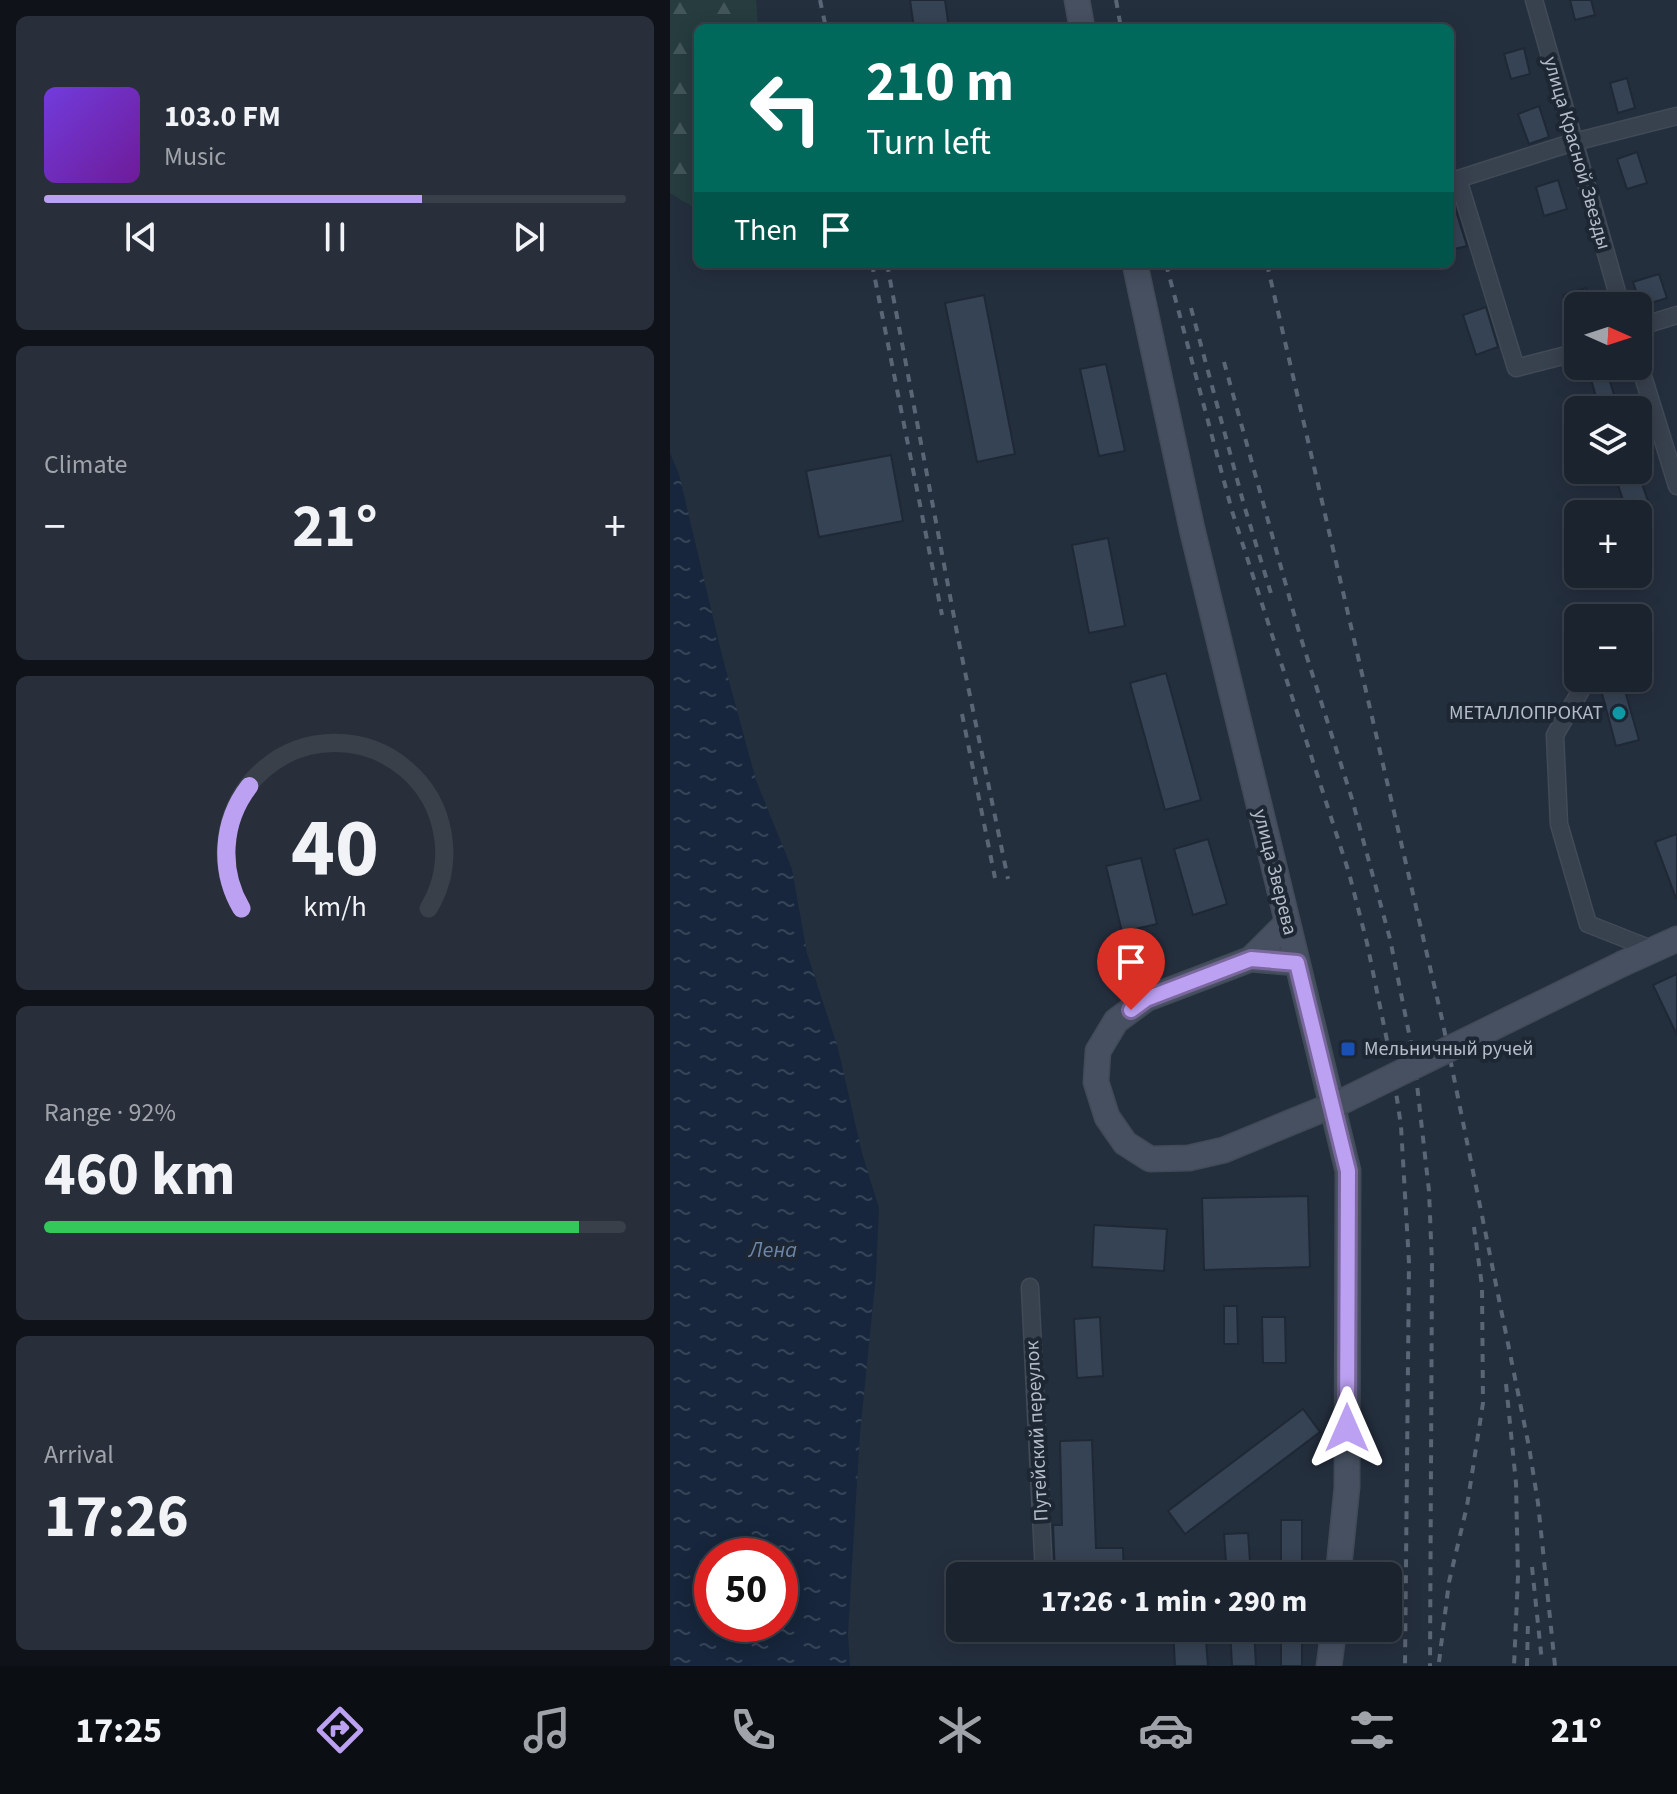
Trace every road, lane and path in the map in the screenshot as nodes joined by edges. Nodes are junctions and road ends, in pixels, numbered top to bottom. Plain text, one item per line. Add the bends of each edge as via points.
1 (1077, 0) edge
2 (1534, 0) edge
3 (1081, 24) edge
4 (1677, 116) edge
5 (1574, 142) junction
6 (1136, 268) edge
7 (1617, 292) edge
8 (1677, 315) edge
9 (1652, 323) edge
10 (1564, 356) edge
11 (1644, 380) edge
12 (1677, 486) edge
13 (1580, 692) edge
14 (1287, 923) junction
15 (1677, 939) edge
16 (1654, 950) junction
17 (1251, 959) junction
18 (1297, 963) junction
19 (1030, 1287) dead end
20 (1043, 1562) edge
21 (1339, 1562) edge
22 (1332, 1642) edge
23 (1329, 1666) edge

1 - 3 main road
2 - 5 street, улица Красной Звезды
4 - 5 street
5 - 7 street, улица Красной Звезды
5 - 10 street via 1458,179 1516,368
6 - 14 main road, улица Зверева
8 - 9 street
11 - 12 street
13 - 16 street via 1555,735 1559,824 1588,924
14 - 17 main road
14 - 18 main road, улица Зверева
15 - 16 main road
16 - 17 main road, bridge via 1343,1101 1224,1150 1150,1159 1125,1143 1107,1117 1096,1082 1098,1051 1116,1021 1146,999
17 - 18 main road
18 - 21 main road, улица Зверева via 1348,1171 1347,1487
19 - 20 street, Путейский переулок
22 - 23 main road

